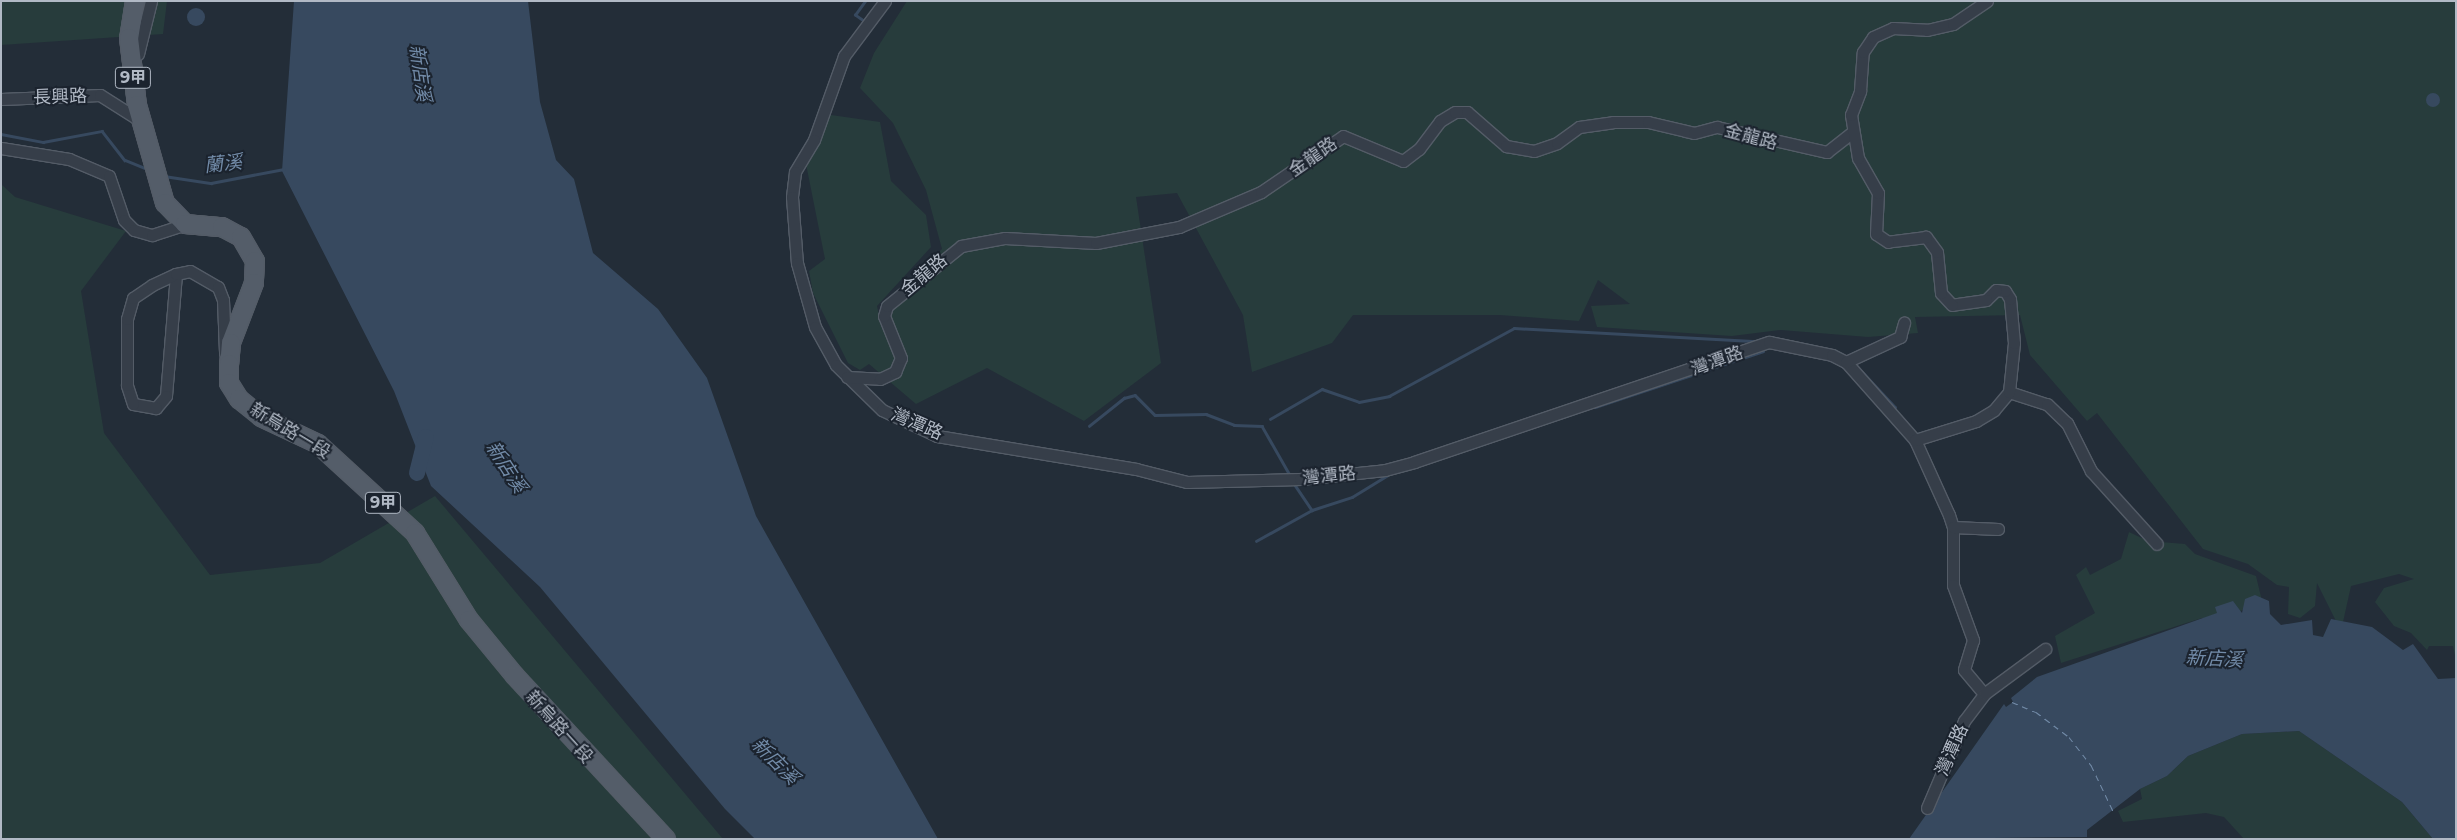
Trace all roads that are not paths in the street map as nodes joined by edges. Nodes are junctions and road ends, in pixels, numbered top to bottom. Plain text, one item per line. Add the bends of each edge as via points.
1 (135, 1) edge
2 (151, 1) edge
3 (885, 1) edge
4 (1986, 1) edge
5 (1, 99) edge
6 (139, 113) junction
7 (1853, 132) junction
8 (1, 148) edge
9 (185, 224) junction
10 (176, 274) junction
11 (1904, 323) dead end
12 (1846, 362) junction
13 (229, 364) junction
14 (847, 377) junction
15 (2009, 392) junction
16 (1915, 440) junction
17 (1953, 528) junction
18 (1998, 529) dead end
19 (2157, 544) dead end
20 (2045, 649) dead end
21 (1984, 694) junction
22 (1927, 808) dead end
23 (666, 839) edge

1 - 6 main road, 9甲 via 128,38
2 - 6 street via 137,42 142,85
3 - 14 street, 灣潭路 via 844,56 814,140 795,172 792,198 802,294 815,327
4 - 7 street via 1954,24 1927,30 1893,28 1866,44 1860,91 1851,116
5 - 6 street, 長興路 via 100,95
6 - 9 main road, 9甲 via 165,203
7 - 14 street, 金龍路 via 1827,152 1717,128 1694,133 1648,122 1614,122 1579,127 1557,143 1534,151 1506,146 1467,112 1455,112 1440,121 1420,149 1403,161 1343,136 1261,192 1179,227 1096,243 1005,238 961,246 887,306 884,316 901,358 895,372 880,379
7 - 15 street via 1858,158 1878,193 1876,234 1888,242 1926,237 1937,252 1941,294 1952,305 1986,300 1996,290 2005,291 2010,299 2014,343
8 - 9 street via 77,161 109,176 124,220 134,230 152,235
9 - 13 main road, 新烏路一段 / 9甲 via 222,227 241,236 255,261 254,283 231,343
10 - 10 street via 139,293 130,304 127,385 138,408 156,408 166,396
10 - 13 street via 198,274 223,294 224,348
11 - 12 street via 1900,337
12 - 14 street, 灣潭路 via 1769,342 1385,470 1204,484 937,436 882,410
12 - 16 street
13 - 23 main road, 新烏路一段 / 9甲 via 229,383 238,399 261,417 318,444 415,533 469,620 509,669 589,761
15 - 16 street via 1994,410 1976,421
15 - 19 street via 2047,404 2067,424 2091,471
16 - 17 street
17 - 18 street
17 - 21 street via 1954,585 1972,640 1964,670
20 - 21 street, 灣潭路
21 - 22 street, 灣潭路 via 1964,721

